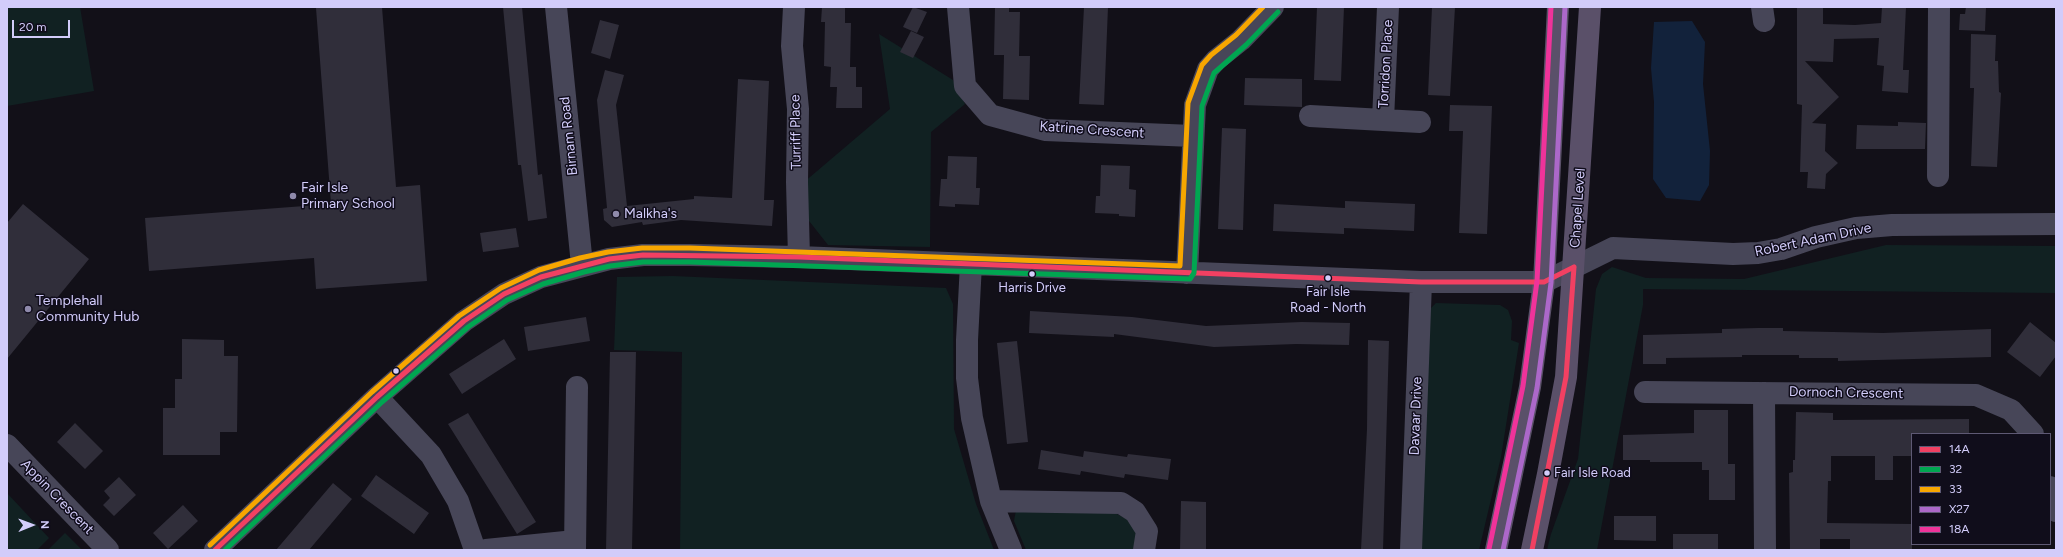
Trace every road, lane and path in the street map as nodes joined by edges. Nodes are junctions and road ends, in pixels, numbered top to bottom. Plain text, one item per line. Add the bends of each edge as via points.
1 (556, 7) edge
2 (794, 7) edge
3 (958, 7) edge
4 (1273, 7) edge
5 (1388, 7) edge
6 (1558, 7) edge
7 (1590, 7) edge
8 (1939, 7) edge
9 (1310, 116) dead end
10 (1383, 120) junction
11 (1420, 122) dead end
12 (1193, 136) junction
13 (1938, 176) dead end
14 (2056, 224) edge
15 (799, 257) junction
16 (971, 264) junction
17 (582, 265) junction
18 (1574, 267) junction
19 (1188, 273) junction
20 (1421, 282) junction
21 (1544, 282) junction
22 (577, 387) dead end
23 (1645, 392) dead end
24 (1764, 393) junction
25 (377, 397) junction
26 (2031, 433) edge
27 (7, 445) edge
28 (2051, 491) edge
29 (991, 501) junction
30 (2056, 511) edge
31 (575, 545) edge
32 (108, 550) edge
33 (215, 550) edge
34 (475, 550) edge
35 (486, 550) edge
36 (1011, 550) edge
37 (1144, 550) edge
38 (1411, 550) edge
39 (1496, 550) edge
40 (1532, 550) edge
41 (1765, 550) edge

1 - 17 street, Birnam Road
2 - 15 street, Turriff Place via 792,46 798,109 796,182
3 - 12 street, Katrine Crescent via 965,86 990,115 1045,130
4 - 12 street via 1208,69 1195,105
5 - 10 street, Torridon Place
6 - 21 main road, Chapel Level
7 - 18 main road, Chapel Level
8 - 13 street
9 - 10 street, Torridon Place
10 - 11 street, Torridon Place
12 - 19 street
14 - 18 street, Robert Adam Drive via 1892,224 1856,228 1816,237 1781,249 1746,254 1613,248
15 - 16 street
15 - 17 street via 643,255
16 - 19 street
16 - 29 street via 967,378 972,418
17 - 25 street via 541,277 504,294 464,321
18 - 21 street, Robert Adam Drive
18 - 40 main road, Chapel Level via 1566,377
19 - 20 street
20 - 21 street
20 - 38 street, Davaar Drive
21 - 39 main road, Chapel Level via 1530,387
22 - 31 street
23 - 24 street, Dornoch Crescent
24 - 26 street, Dornoch Crescent via 1976,395 2011,410
24 - 41 street
25 - 33 street
25 - 34 street via 431,455 458,501
27 - 32 street, Appin Crescent
28 - 30 street
29 - 36 street
29 - 37 street via 1121,503 1135,512 1147,531
31 - 35 street

